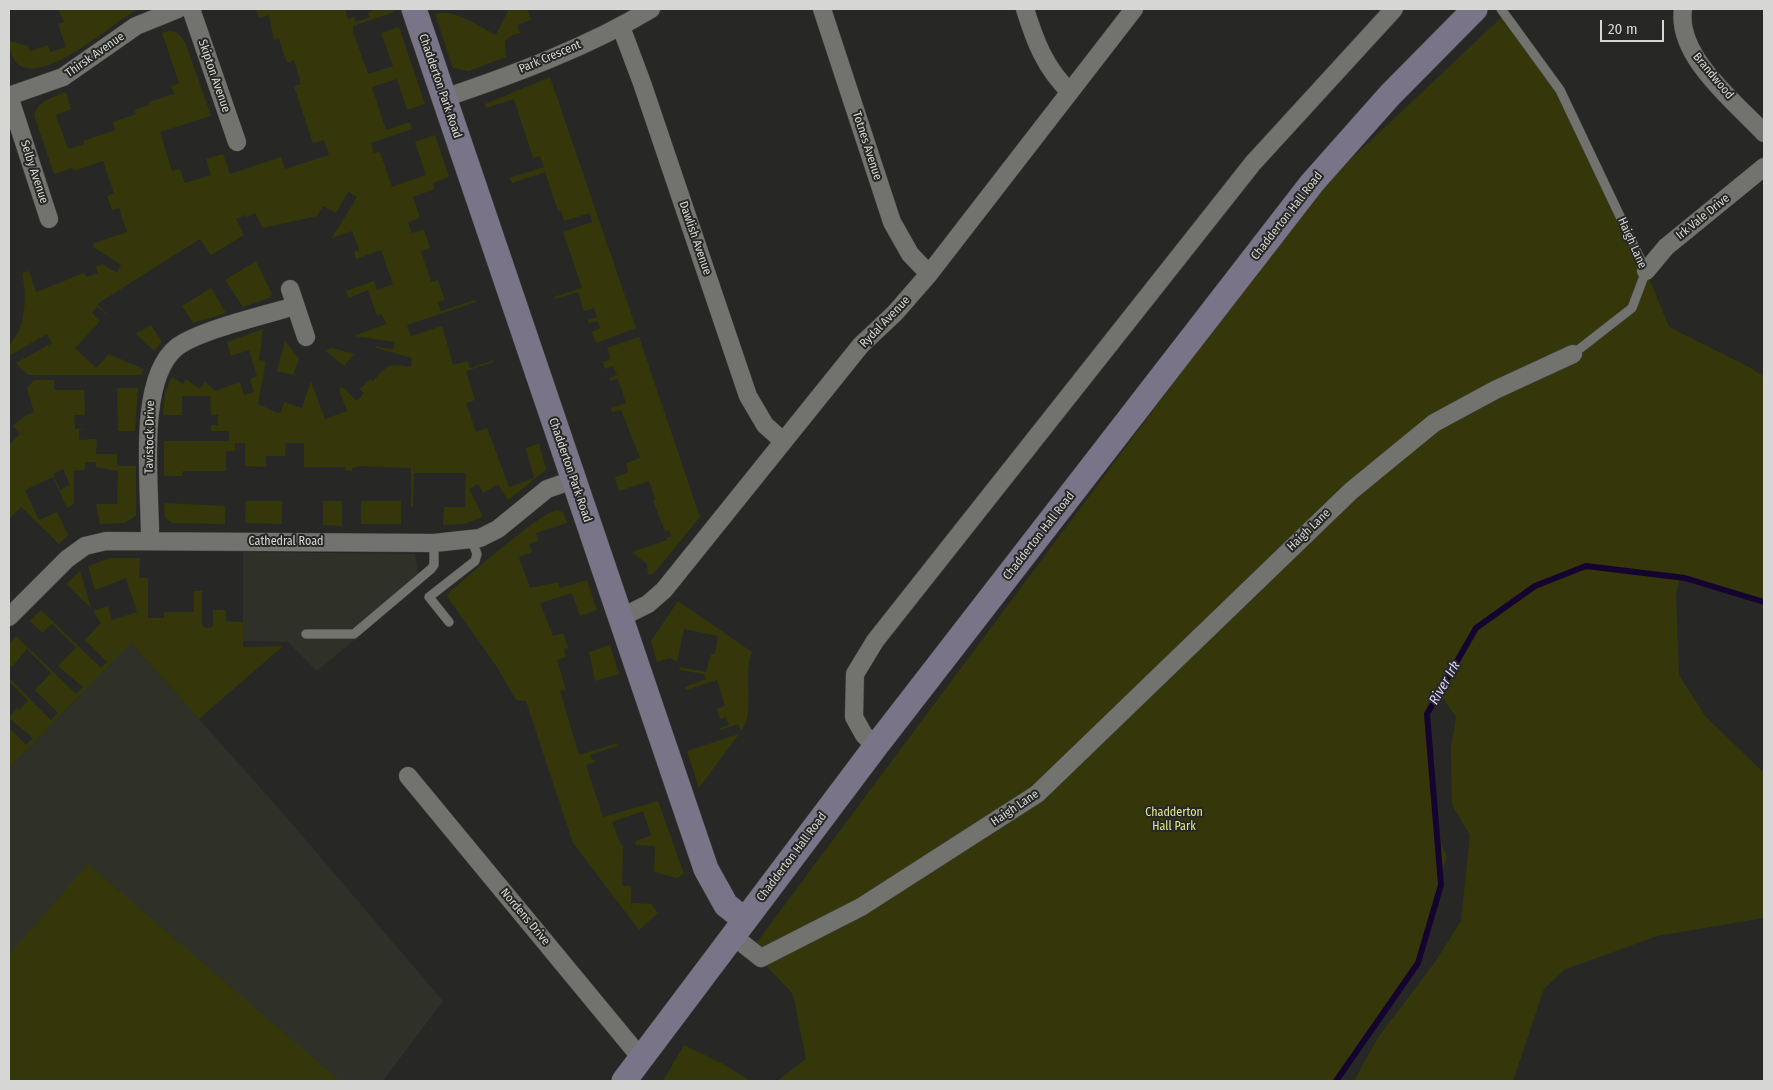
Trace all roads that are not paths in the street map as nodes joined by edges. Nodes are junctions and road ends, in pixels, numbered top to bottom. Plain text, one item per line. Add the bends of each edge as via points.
1 (178, 9) edge
2 (192, 9) edge
3 (414, 9) edge
4 (651, 9) edge
5 (822, 9) edge
6 (1025, 9) edge
7 (1134, 9) edge
8 (1394, 9) edge
9 (1475, 9) edge
10 (1501, 9) edge
11 (1683, 9) edge
12 (621, 27) junction
13 (1070, 92) junction
14 (9, 96) edge
15 (444, 98) junction
16 (1764, 133) edge
17 (237, 142) dead end
18 (1764, 167) edge
19 (49, 219) dead end
20 (1646, 272) junction
21 (929, 274) junction
22 (306, 337) dead end
23 (1573, 354) joint
24 (783, 441) junction
25 (573, 480) junction
26 (472, 540) junction
27 (150, 541) junction
28 (434, 543) junction
29 (9, 617) edge
30 (620, 618) junction
31 (449, 622) dead end
32 (306, 634) dead end
33 (876, 746) junction
34 (408, 776) dead end
35 (739, 928) junction
36 (641, 1058) junction
37 (624, 1081) edge

1 - 14 street, Thirsk Avenue via 136,26 63,77
2 - 17 street, Skipton Avenue
3 - 15 main road, Chadderton Park Road
4 - 12 street, Park Crescent
5 - 21 street, Totnes Avenue via 892,222 910,254
6 - 13 street via 1043,58
7 - 13 street, Rydal Avenue
8 - 33 street via 1253,163 875,641 855,674 854,717 864,735
9 - 33 main road, Chadderton Hall Road via 1390,95 1312,183
10 - 20 lane, Haigh Lane via 1560,90
11 - 16 street, Brandwood via 1681,21 1688,46 1708,74
12 - 15 street, Park Crescent via 526,68
12 - 24 street, Dawlish Avenue via 748,396 765,425
13 - 21 street, Rydal Avenue
14 - 19 street, Selby Avenue
15 - 25 main road, Chadderton Park Road
18 - 20 street, Irk Vale Drive via 1666,247
20 - 23 lane, Haigh Lane via 1632,308
21 - 24 street, Rydal Avenue via 861,345
22 - 27 street, Tavistock Drive via 292,298 194,338 177,348 163,363 155,377 149,412
23 - 35 street, Haigh Lane via 1495,390 1434,423 1419,435 1306,533 1030,799 861,907 762,958
24 - 30 street, Rydal Avenue via 664,590 648,604
25 - 26 street, Cathedral Road via 547,489 498,529
25 - 30 main road, Chadderton Park Road
26 - 28 street, Cathedral Road
26 - 31 lane via 477,554 475,561 429,597
27 - 28 street, Cathedral Road
27 - 29 street, Cathedral Road via 106,541 85,546 67,558
28 - 32 lane via 431,569 354,634
30 - 35 main road, Chadderton Park Road via 706,869
33 - 35 main road, Chadderton Hall Road
34 - 36 street, Nordens Drive
35 - 36 main road, Chadderton Hall Road
36 - 37 main road, Chadderton Hall Road

